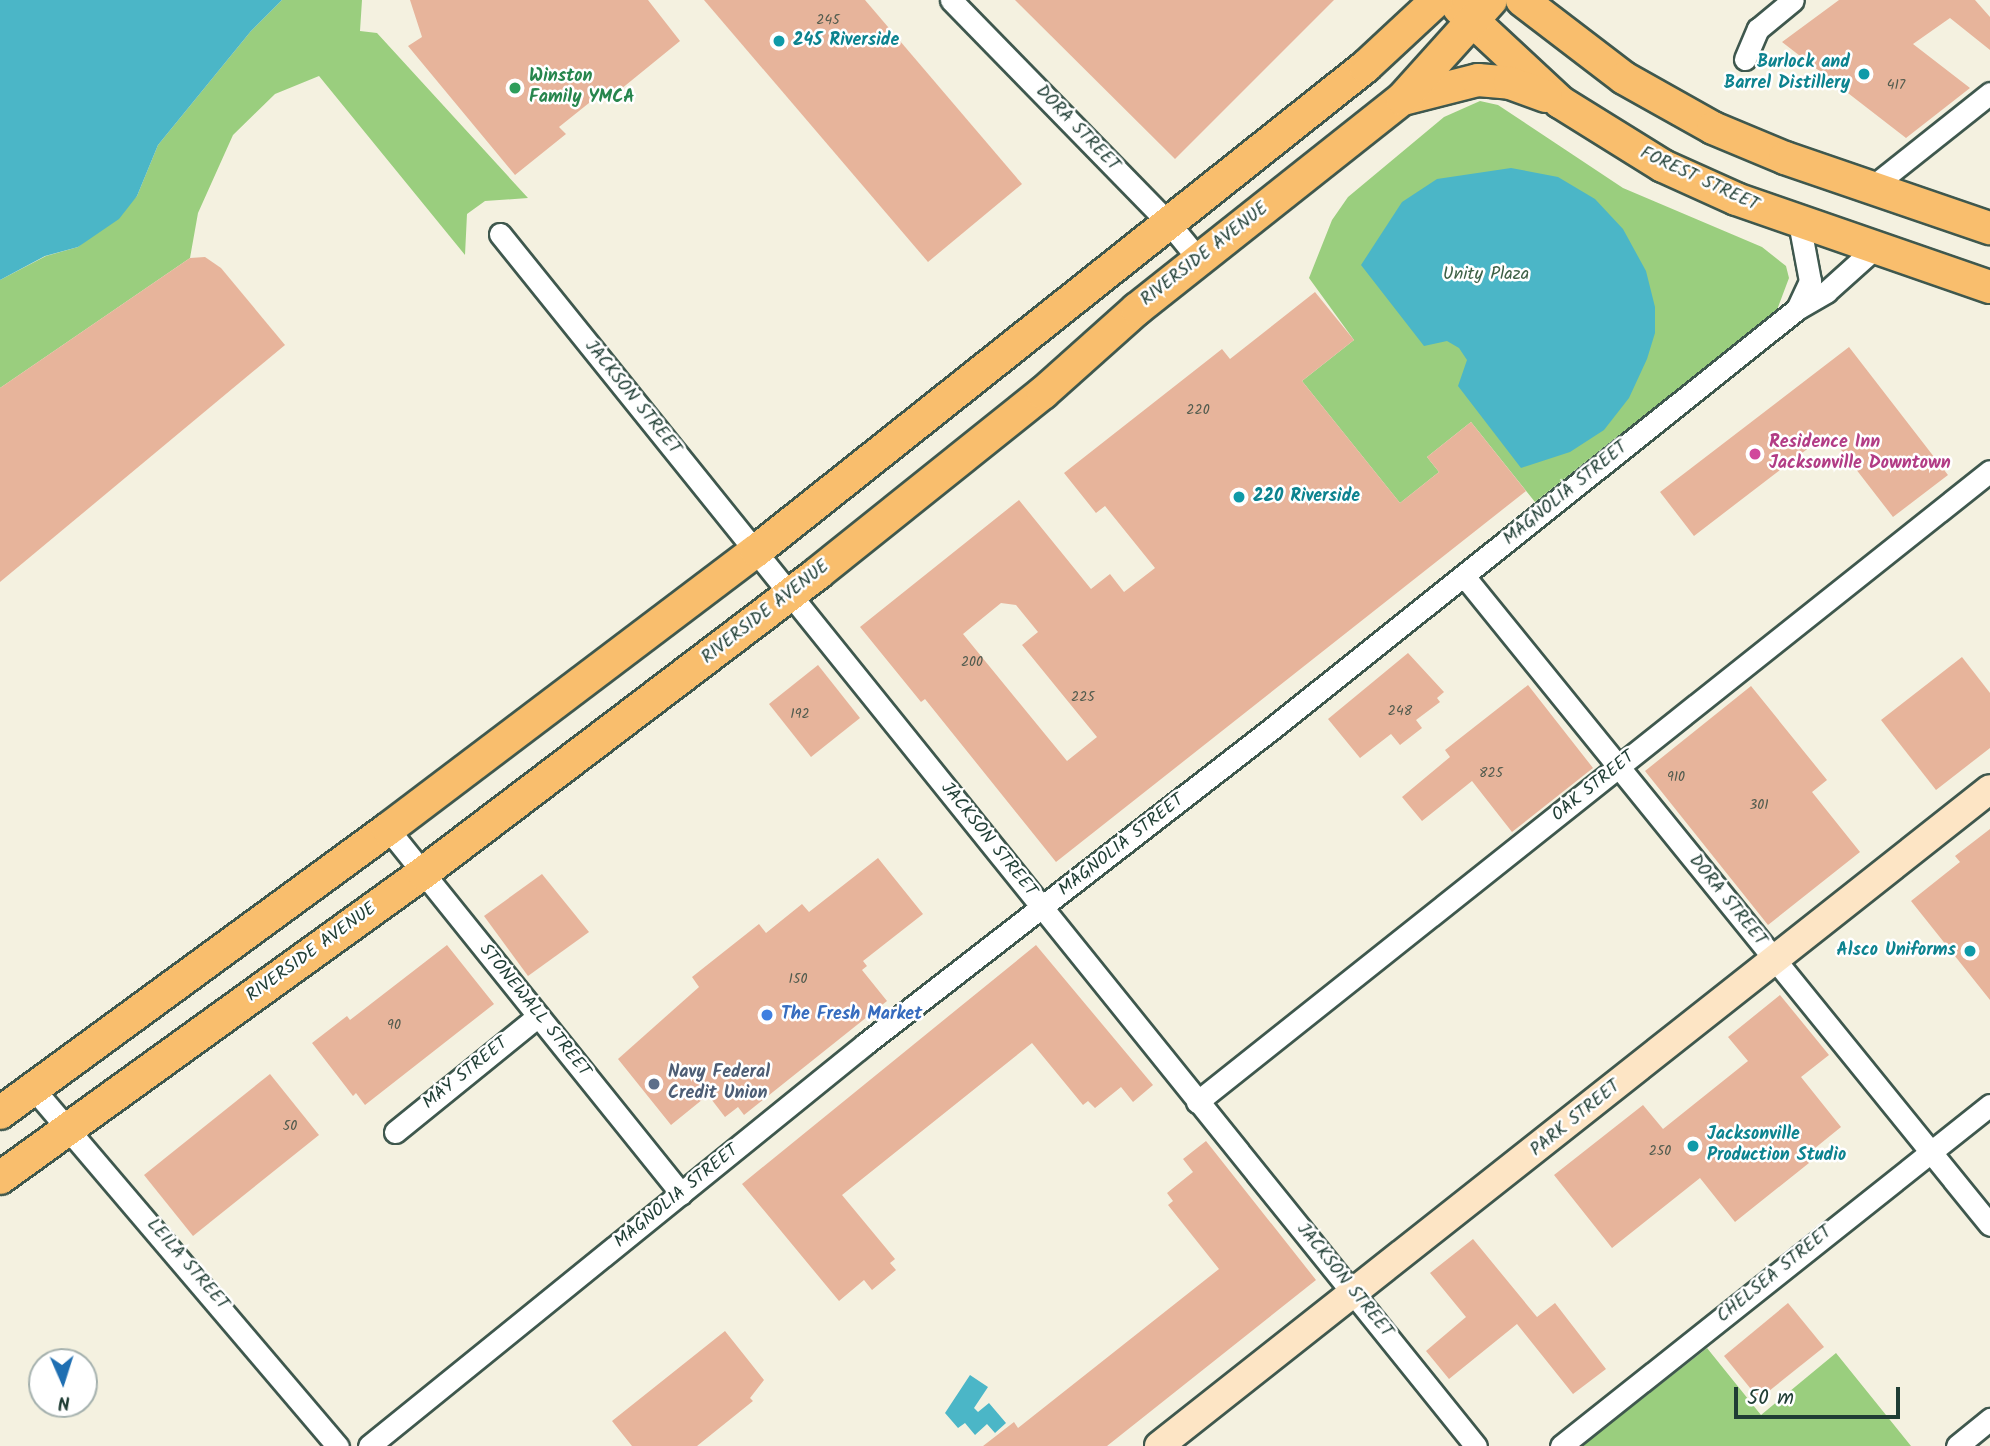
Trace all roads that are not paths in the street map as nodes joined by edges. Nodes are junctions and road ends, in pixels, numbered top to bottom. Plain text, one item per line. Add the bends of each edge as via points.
1 (950, 0) edge
2 (1437, 0) edge
3 (1450, 0) edge
4 (1522, 0) edge
5 (1549, 0) edge
6 (1793, 0) edge
7 (1483, 11) edge
8 (1568, 37) junction
9 (1745, 59) dead end
10 (1990, 93) edge
11 (1402, 99) junction
12 (1560, 102) junction
13 (1872, 187) junction
14 (1168, 222) junction
15 (1799, 222) junction
16 (1990, 228) edge
17 (500, 234) dead end
18 (1875, 248) junction
19 (1200, 261) junction
20 (1990, 287) edge
21 (1797, 309) junction
22 (1987, 481) edge
23 (756, 551) junction
24 (1464, 576) junction
25 (790, 595) junction
26 (1618, 769) junction
27 (1990, 789) edge
28 (388, 829) junction
29 (423, 873) junction
30 (1042, 906) junction
31 (1775, 960) junction
32 (538, 1016) junction
33 (32, 1087) junction
34 (1197, 1102) junction
35 (1990, 1105) edge
36 (0, 1113) edge
37 (69, 1128) junction
38 (396, 1132) dead end
39 (1931, 1151) junction
40 (0, 1178) edge
41 (681, 1194) junction
42 (1990, 1225) edge
43 (1353, 1291) junction
44 (1990, 1419) edge
45 (338, 1446) edge
46 (369, 1446) edge
47 (1159, 1446) edge
48 (1476, 1446) edge
49 (1561, 1446) edge
50 (1957, 1446) edge

1 - 14 street, DORA STREET
2 - 14 main road via 1365,66
3 - 7 main road, FOREST STREET
4 - 8 main road
5 - 8 main road
6 - 9 street via 1758,29
7 - 11 main road, RIVERSIDE AVENUE
7 - 12 main road, FOREST STREET
8 - 13 main road via 1624,78 1695,119 1766,151
10 - 13 street
11 - 12 main road via 1465,80 1490,80
11 - 19 main road, RIVERSIDE AVENUE
12 - 15 main road, FOREST STREET via 1663,166
13 - 16 main road
14 - 19 street, DORA STREET
14 - 23 main road
15 - 18 main road, FOREST STREET
15 - 21 street via 1810,281
17 - 23 street, JACKSON STREET
18 - 20 main road, FOREST STREET
18 - 21 street, MAGNOLIA STREET via 1826,292
19 - 25 main road, RIVERSIDE AVENUE
21 - 24 street, MAGNOLIA STREET
22 - 26 street, OAK STREET
23 - 25 street, JACKSON STREET
23 - 28 main road
24 - 26 street, DORA STREET
24 - 30 street, MAGNOLIA STREET
25 - 29 main road, RIVERSIDE AVENUE
25 - 30 street, JACKSON STREET
26 - 31 street, DORA STREET
26 - 34 street, OAK STREET
27 - 31 street, PARK STREET
28 - 29 street, STONEWALL STREET
28 - 33 main road
29 - 32 street, STONEWALL STREET
29 - 37 main road, RIVERSIDE AVENUE
30 - 34 street, JACKSON STREET
30 - 41 street, MAGNOLIA STREET
31 - 39 street, DORA STREET
31 - 43 street, PARK STREET via 1390,1267
32 - 38 street, MAY STREET
32 - 41 street, STONEWALL STREET
33 - 36 main road
33 - 37 street, LEILA STREET
34 - 43 street, JACKSON STREET
35 - 39 street, CHELSEA STREET
37 - 40 main road, RIVERSIDE AVENUE
37 - 45 street, LEILA STREET
39 - 42 street, DORA STREET
39 - 49 street, CHELSEA STREET
41 - 46 street, MAGNOLIA STREET
43 - 47 street, PARK STREET
43 - 48 street, JACKSON STREET
44 - 50 street

